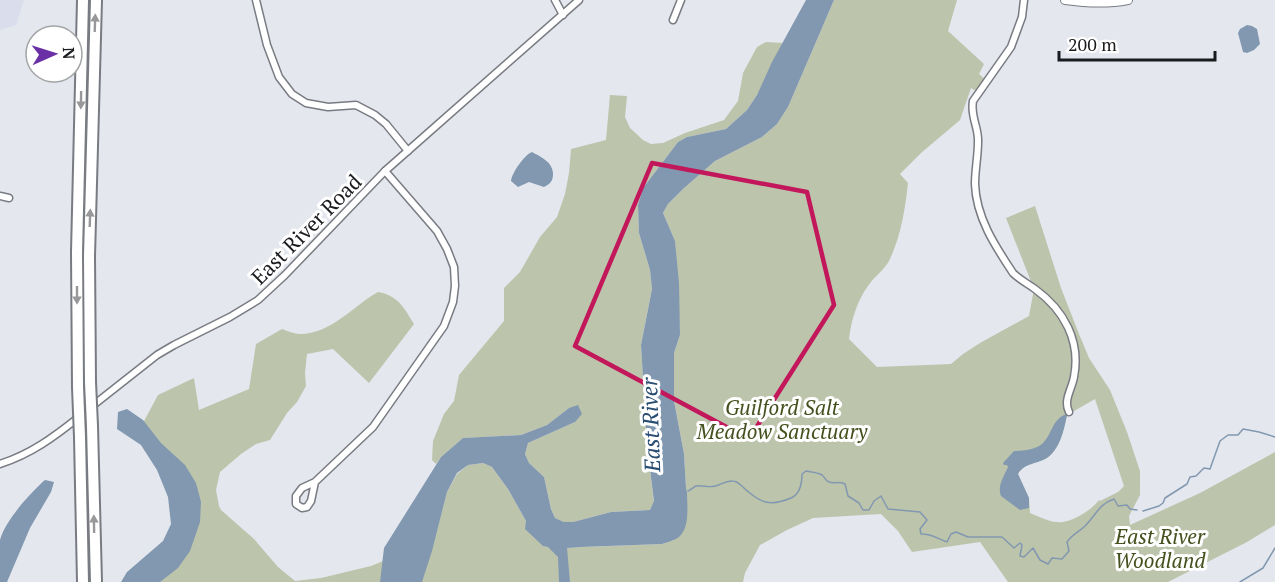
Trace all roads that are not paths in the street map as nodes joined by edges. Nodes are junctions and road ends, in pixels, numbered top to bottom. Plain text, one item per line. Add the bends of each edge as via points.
1 (83, 0) edge
2 (96, 0) edge
3 (256, 0) edge
4 (555, 0) edge
5 (579, 0) edge
6 (681, 0) edge
7 (1024, 0) edge
8 (1065, 0) edge
9 (1128, 0) edge
10 (563, 15) junction
11 (673, 20) dead end
12 (408, 151) junction
13 (385, 171) junction
14 (0, 196) edge
15 (9, 198) dead end
16 (1069, 412) dead end
17 (0, 464) edge
18 (315, 482) dead end
19 (83, 582) edge
20 (96, 582) edge

1 -> 19 highway, bridge via 77,252
20 -> 2 highway, bridge via 89,256
3 - 12 street via 267,45 279,77 291,94 306,103 328,107 356,105 386,124
4 - 10 street
5 - 10 street, East River Road
6 - 11 street
7 - 16 street via 1011,47 973,101 978,142 976,190 984,224 1013,273 1039,292 1068,326 1076,356 1066,404
8 - 9 street
10 - 12 street, East River Road
12 - 13 street, East River Road
13 - 17 street, East River Road via 258,300 157,355 46,442
13 - 18 street via 437,231 447,249 454,267 453,302 444,326 373,427
14 - 15 street

